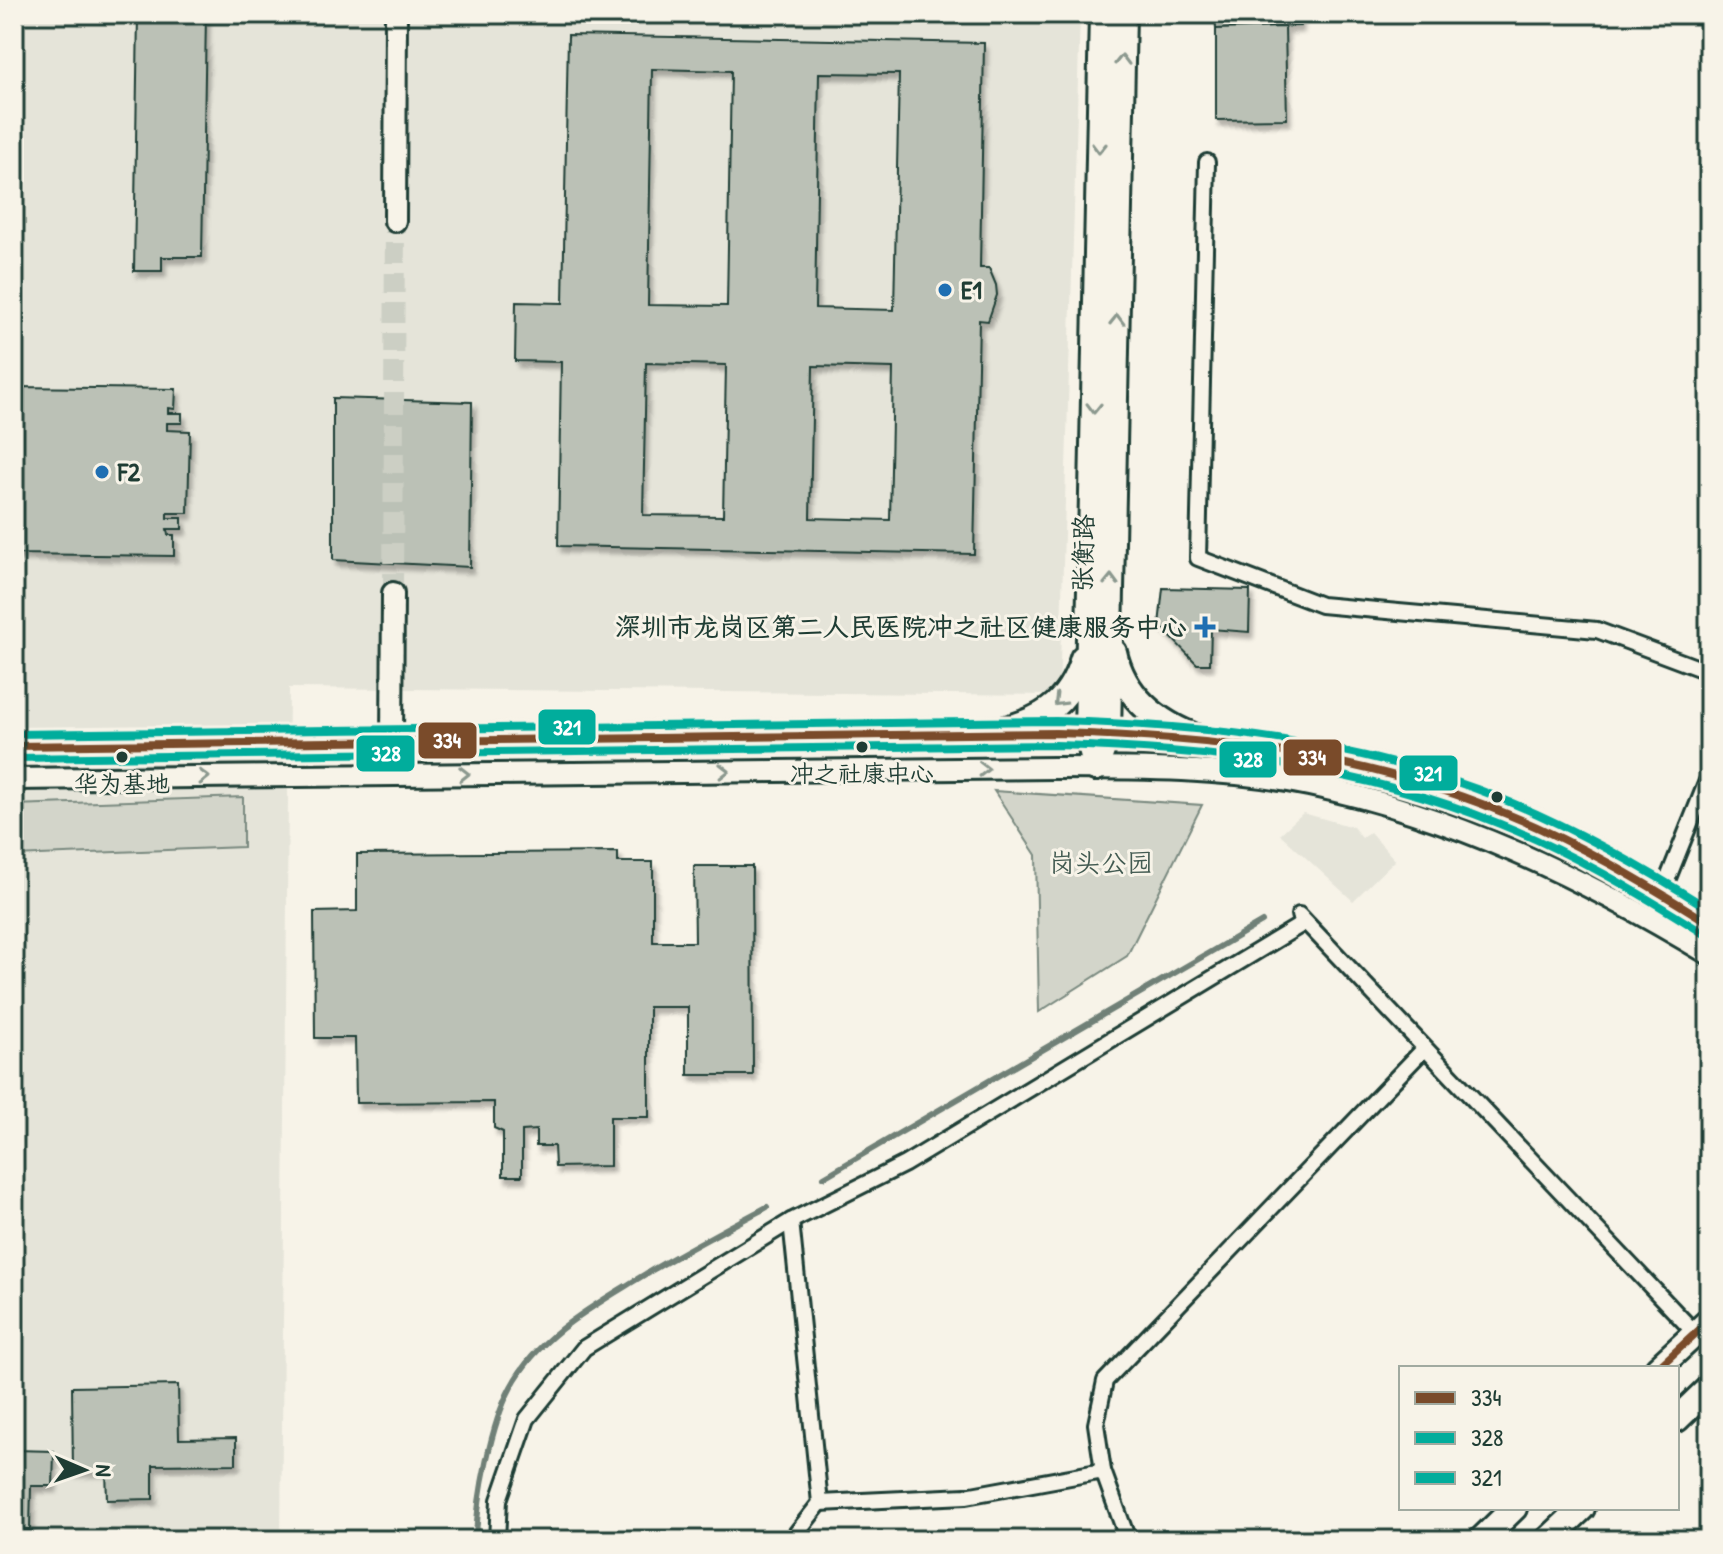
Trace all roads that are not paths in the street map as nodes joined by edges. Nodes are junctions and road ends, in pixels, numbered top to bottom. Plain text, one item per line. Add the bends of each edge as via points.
1 (396, 14) edge
2 (1102, 14) edge
3 (1123, 14) edge
4 (1207, 162) dead end
5 (395, 221) tunnel mouth
6 (393, 593) tunnel mouth
7 (1099, 632) junction
8 (1709, 672) edge
9 (991, 733) junction
10 (1097, 733) junction
11 (1201, 739) junction
12 (392, 741) junction
13 (14, 746) edge
14 (1096, 768) junction
15 (1709, 776) edge
16 (14, 779) edge
17 (1662, 893) junction
18 (1709, 923) edge
19 (1709, 954) edge
20 (1424, 1049) junction
21 (791, 1221) junction
22 (1702, 1327) edge
23 (1660, 1366) edge
24 (1709, 1388) edge
25 (1679, 1417) edge
26 (1103, 1471) junction
27 (820, 1503) junction
28 (1512, 1510) edge
29 (1580, 1510) edge
30 (497, 1540) edge
31 (791, 1540) edge
32 (1128, 1540) edge
33 (1481, 1540) edge
34 (1548, 1540) edge

1 - 5 main road
2 -> 7 main road, 张衡路
7 -> 3 main road, 张衡路
4 - 8 street via 1198,558 1321,605 1597,630
6 - 12 main road
7 -> 9 main road via 1059,703 1020,726
7 - 10 main road, 张衡路
7 - 11 main road via 1144,707
9 - 10 main road
9 - 12 main road
10 - 11 main road
10 - 14 main road, 张衡路
11 - 17 main road via 1338,761 1457,794 1568,841
12 - 13 main road
16 -> 14 main road
14 - 19 main road via 1254,776 1415,813 1537,861
15 - 17 street
17 - 18 main road
20 - 21 street via 1302,919 905,1164
20 - 22 street
20 - 26 street via 1105,1381 1096,1424
21 - 27 street
21 - 30 street via 584,1348 527,1419 499,1500
22 - 23 main road
24 - 25 main road
26 - 27 street via 966,1496
26 - 32 street
27 - 31 street
28 - 33 main road
29 - 34 main road

